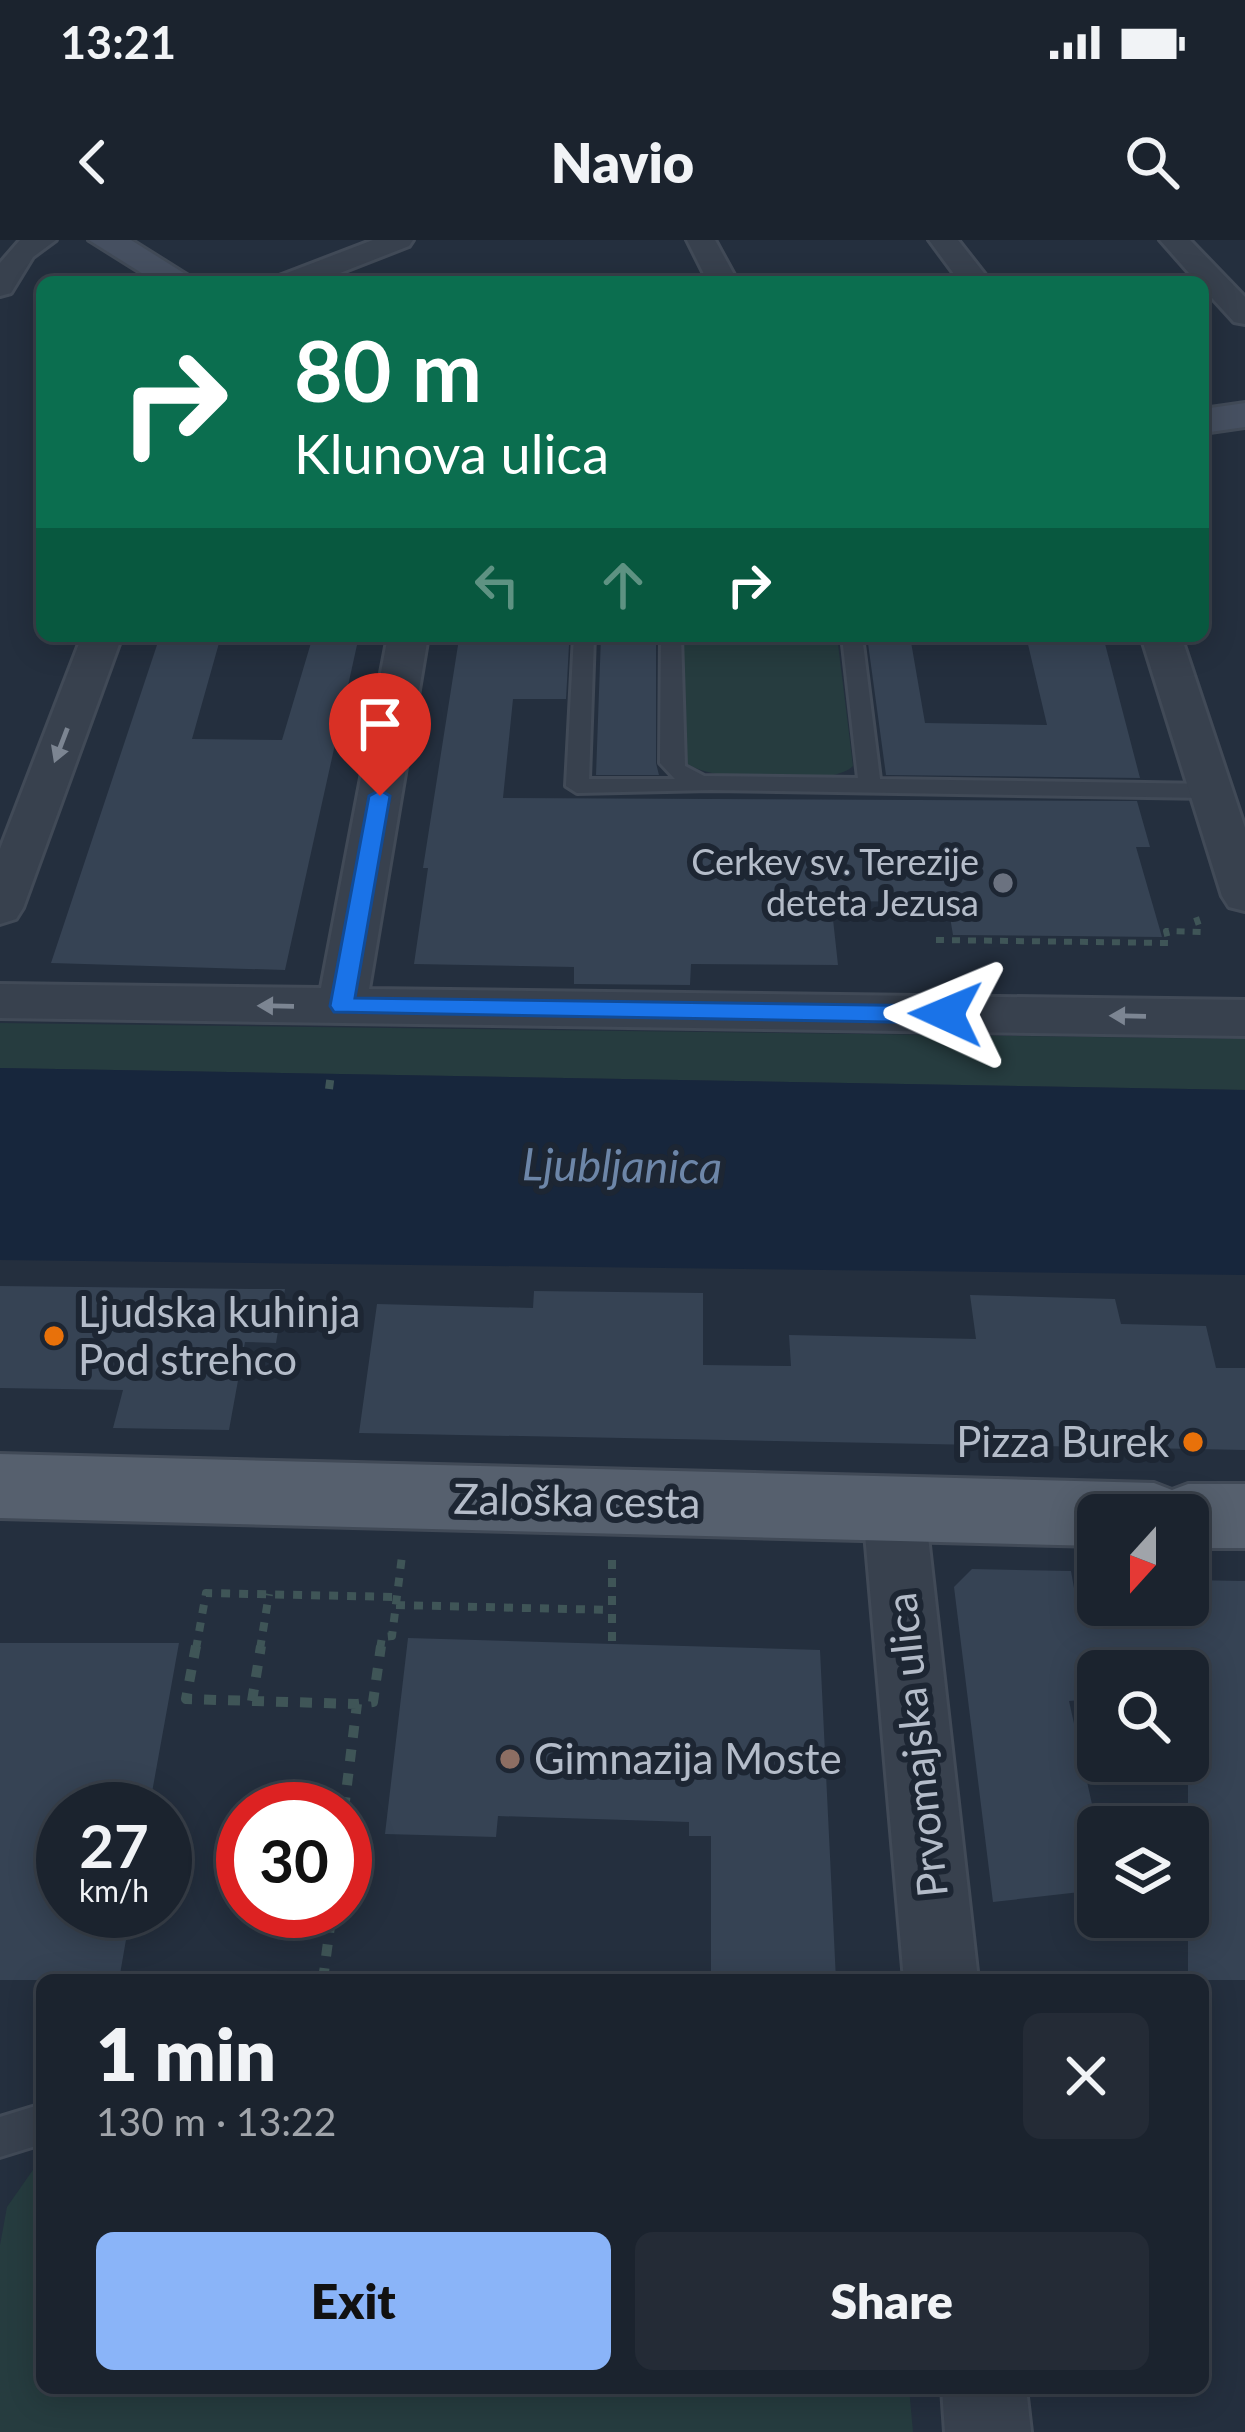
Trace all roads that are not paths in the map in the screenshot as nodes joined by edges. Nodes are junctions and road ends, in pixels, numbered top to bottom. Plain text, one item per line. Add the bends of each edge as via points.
1 (41, 240) edge
2 (106, 240) edge
3 (399, 240) edge
4 (701, 240) edge
5 (943, 240) edge
6 (1222, 240) edge
7 (1176, 242) edge
8 (170, 276) edge
9 (306, 276) edge
10 (721, 276) edge
11 (971, 276) edge
12 (1208, 276) edge
13 (1209, 277) edge
14 (0, 287) edge
15 (1245, 315) edge
16 (1245, 415) edge
17 (1209, 420) edge
18 (100, 642) edge
19 (407, 642) edge
20 (584, 642) edge
21 (671, 642) edge
22 (853, 642) edge
23 (1163, 642) edge
24 (714, 785) junction
25 (870, 787) junction
26 (1211, 791) junction
27 (1245, 896) edge
28 (0, 908) edge
29 (0, 1001) edge
30 (342, 1006) junction
31 (1245, 1018) edge
32 (0, 1486) edge
33 (894, 1510) junction
34 (1077, 1514) edge
35 (1209, 1516) edge
36 (1245, 1516) edge
37 (940, 1974) edge
38 (36, 2126) edge
39 (0, 2137) edge
40 (985, 2394) edge
41 (988, 2432) edge

1 - 14 street via 22,250
2 - 8 street
3 - 9 street
4 - 10 street
5 - 11 street
6 - 7 street
7 - 12 street
13 - 15 street
16 - 17 street
18 -> 28 street
19 - 30 street
20 - 24 lane via 577,786
21 - 24 lane via 671,763
22 - 25 lane
23 - 26 street
24 - 25 lane
25 - 26 lane
26 - 27 street
30 -> 29 street
31 -> 30 street
32 - 33 main road, Zaloška cesta
33 - 34 main road, Zaloška cesta
33 - 37 street, Prvomajska ulica
35 - 36 main road
38 - 39 lane
40 - 41 street

